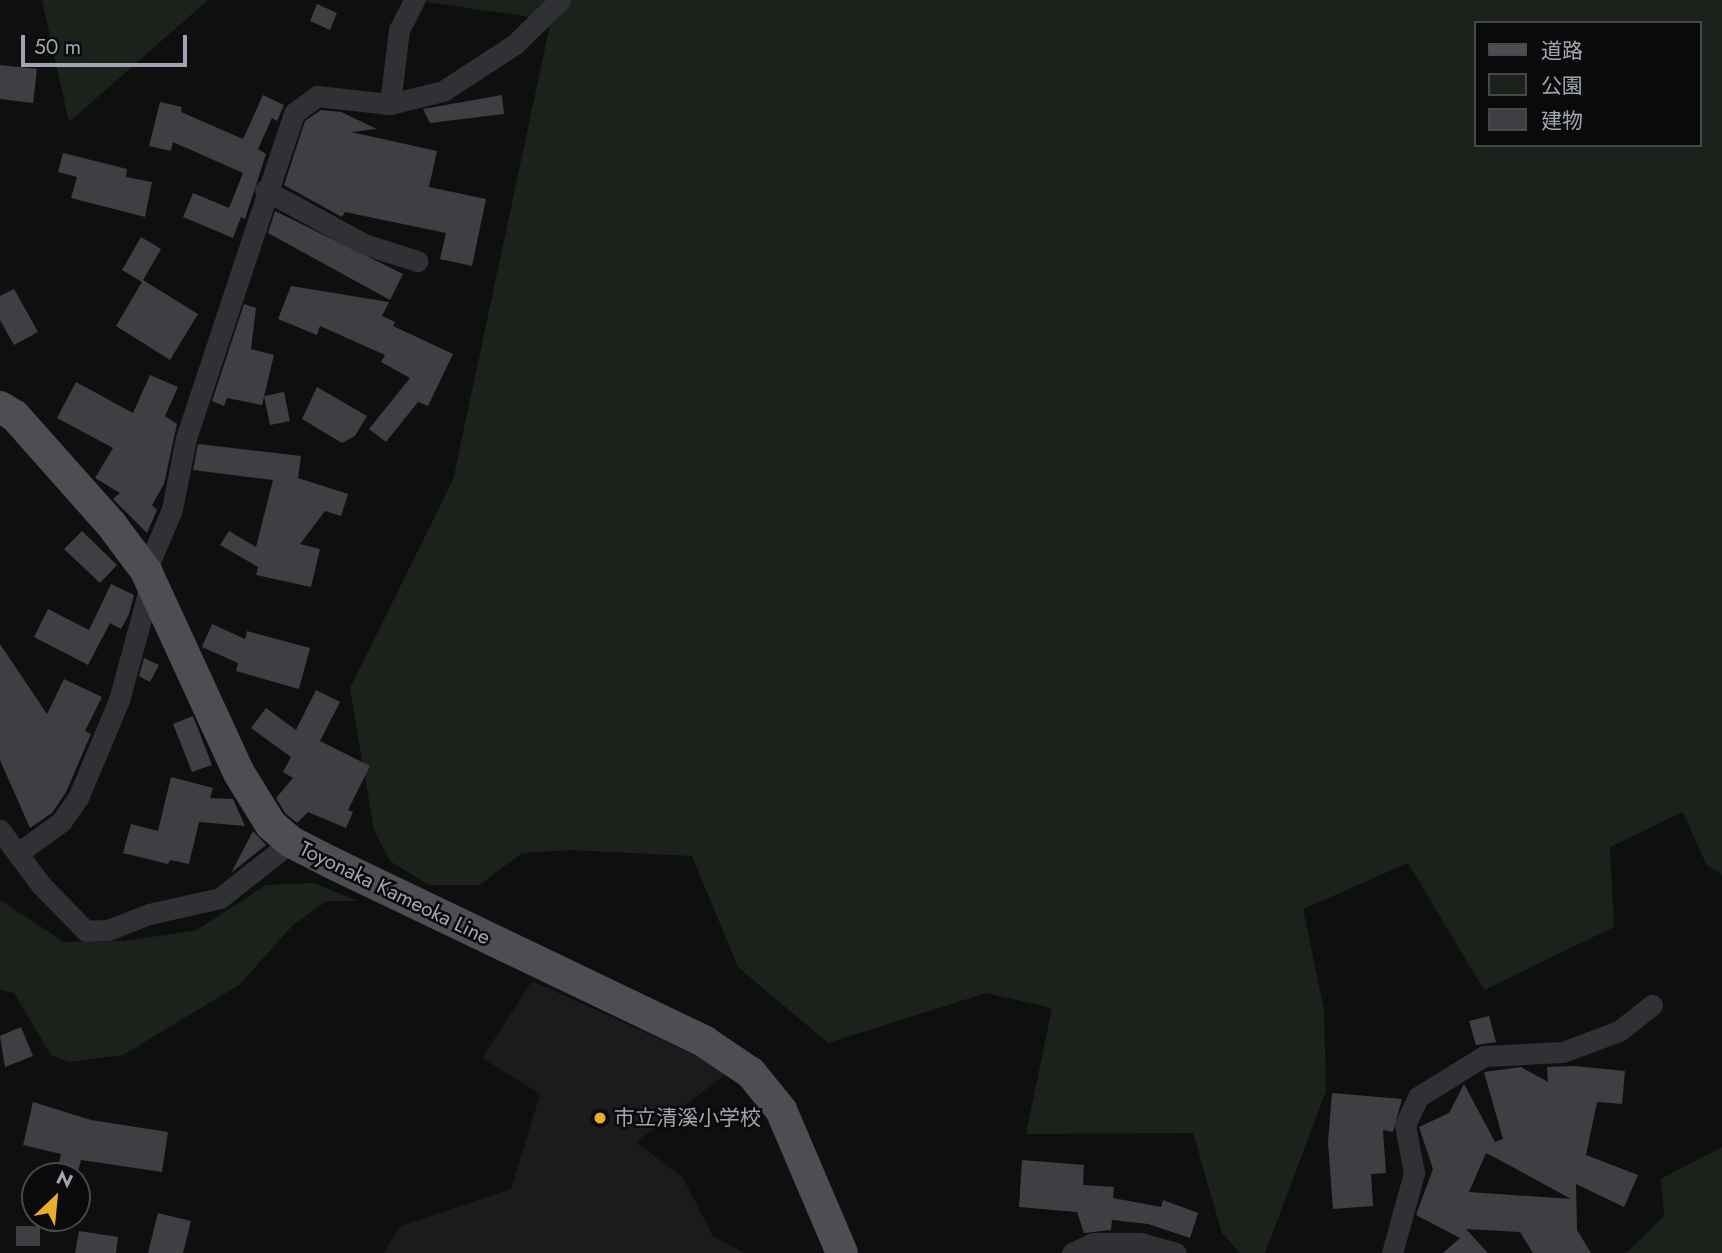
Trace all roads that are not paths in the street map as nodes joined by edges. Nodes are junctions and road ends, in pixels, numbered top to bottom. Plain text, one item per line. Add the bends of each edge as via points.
1 (414, 0) edge
2 (560, 0) edge
3 (390, 104) junction
4 (265, 190) junction
5 (417, 261) dead end
6 (0, 407) edge
7 (148, 577) junction
8 (0, 830) edge
9 (291, 842) junction
10 (18, 853) junction
11 (1653, 1005) dead end
12 (842, 1253) edge
13 (1072, 1253) edge
14 (1176, 1253) edge
15 (1392, 1253) edge

1 - 3 street via 399,30
2 - 3 street via 515,44 457,84
3 - 4 street via 317,96 304,102 294,113
4 - 5 street via 364,244
4 - 7 street via 186,438 172,509
6 - 7 main road, Toyonaka Kameoka Line via 15,416 111,524
7 - 9 main road, Toyonaka Kameoka Line via 239,774 271,825
7 - 10 street via 119,700 78,798 61,822
8 - 10 street
9 - 10 street via 220,898 149,914 108,930 86,931
9 - 12 main road, Toyonaka Kameoka Line via 705,1042 751,1073 781,1111
11 - 15 street via 1619,1031 1563,1052 1484,1056 1418,1097 1405,1125 1414,1173
13 - 14 street via 1093,1243 1141,1243

